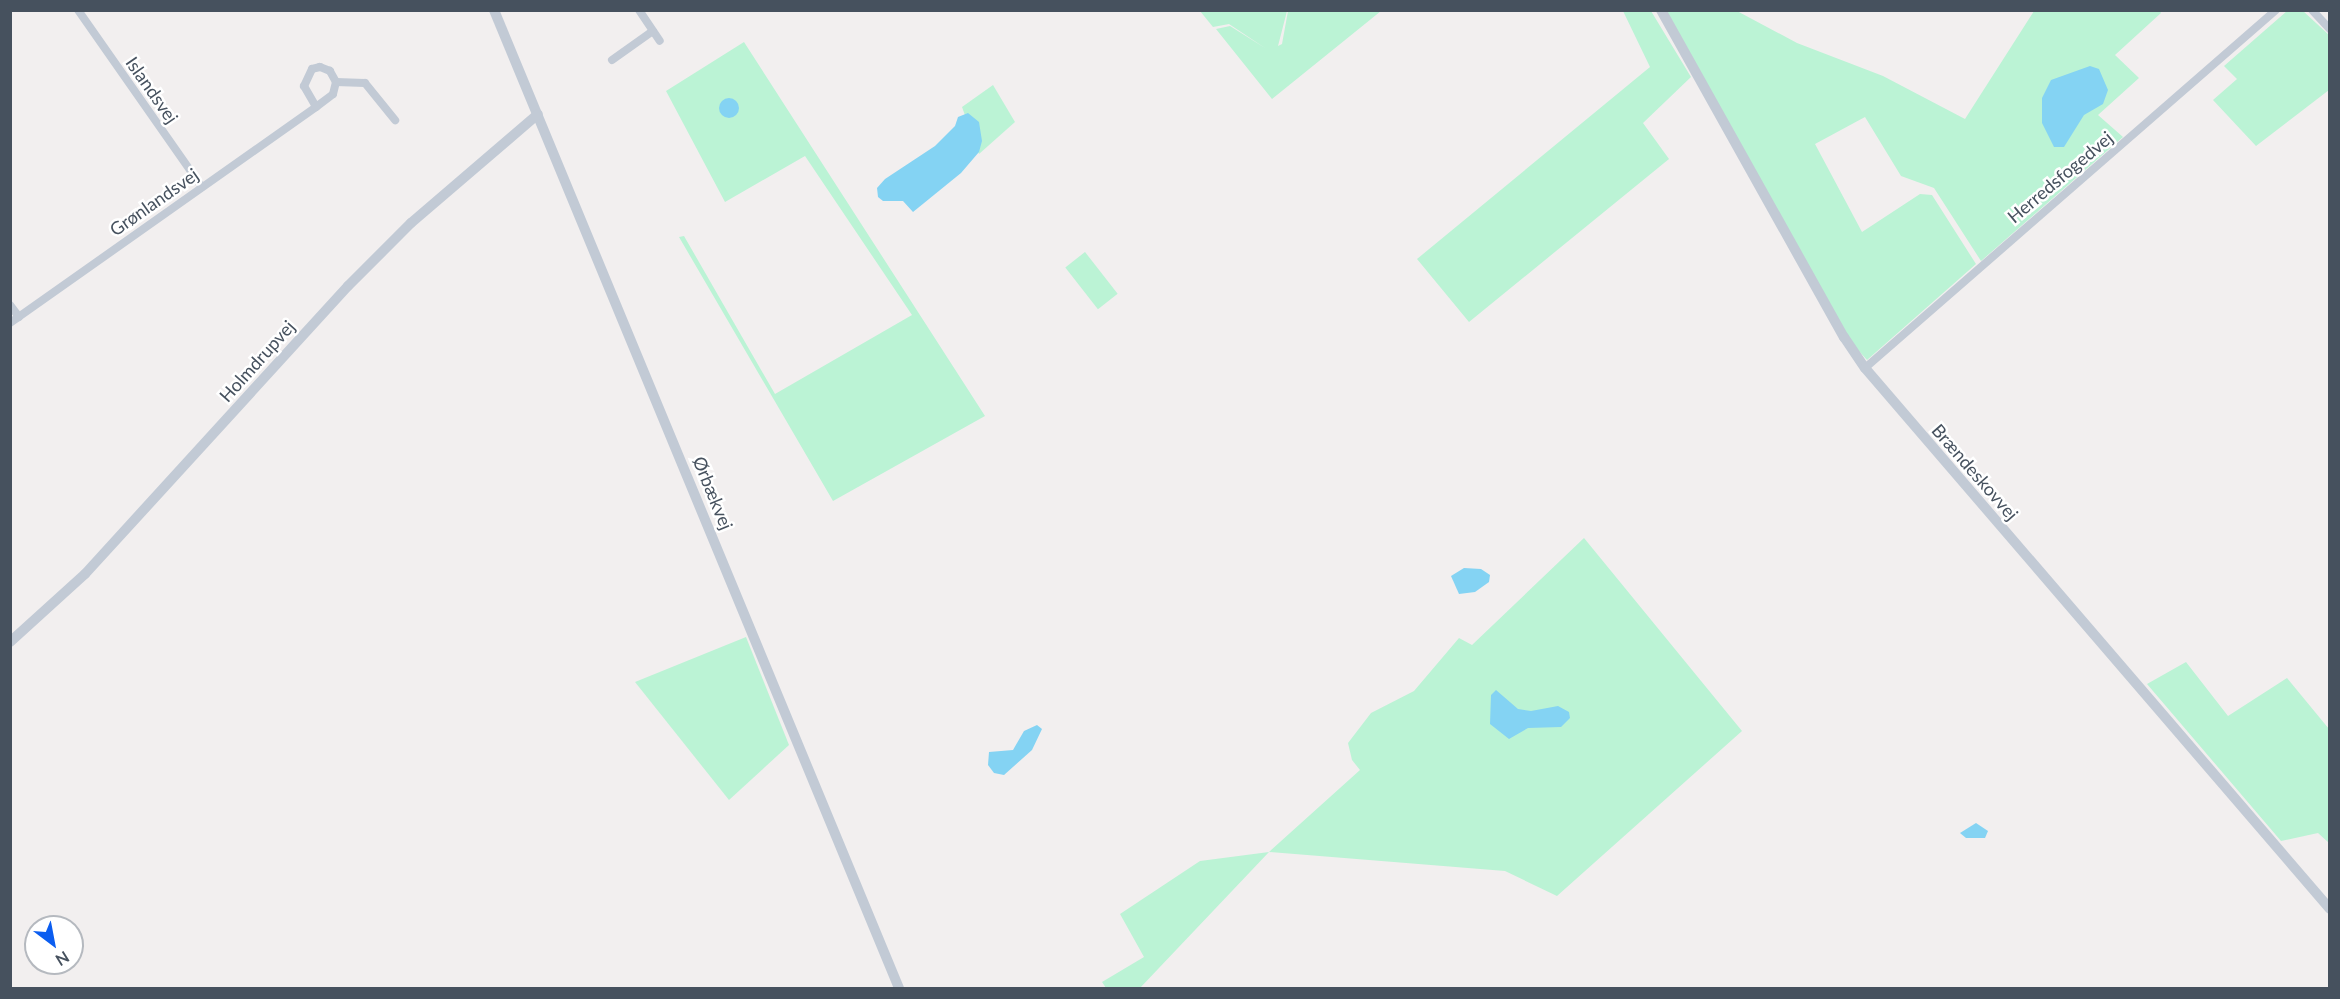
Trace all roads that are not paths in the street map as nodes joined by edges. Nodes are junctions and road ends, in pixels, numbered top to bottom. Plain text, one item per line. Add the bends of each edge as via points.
1 (78, 10) edge
2 (494, 10) edge
3 (639, 10) edge
4 (1661, 10) edge
5 (2276, 10) edge
6 (2312, 10) edge
7 (2330, 30) edge
8 (653, 31) junction
9 (660, 41) dead end
10 (612, 60) dead end
11 (336, 82) junction
12 (316, 107) junction
13 (538, 114) junction
14 (395, 120) dead end
15 (202, 187) junction
16 (10, 305) edge
17 (19, 317) junction
18 (10, 323) edge
19 (1866, 368) junction
20 (10, 642) edge
21 (2330, 909) edge
22 (899, 988) edge

1 - 15 street, Islandsvej
2 - 13 street, Ørbækvej
3 - 8 street
4 - 19 street, Brændeskovvej via 1844,338
5 - 19 street, Herredsfogedvej
6 - 7 street
8 - 9 street
8 - 10 street
11 - 12 street, Grønlandsvej via 333,94
11 - 12 street via 330,71 320,67 305,78 307,94
11 - 14 street via 365,82
12 - 15 street, Grønlandsvej
13 - 20 street, Holmdrupvej via 411,223 348,286 85,574
13 - 22 street, Ørbækvej
15 - 17 street, Grønlandsvej
16 - 17 street
17 - 18 street, Grønlandsvej
19 - 21 street, Brændeskovvej

